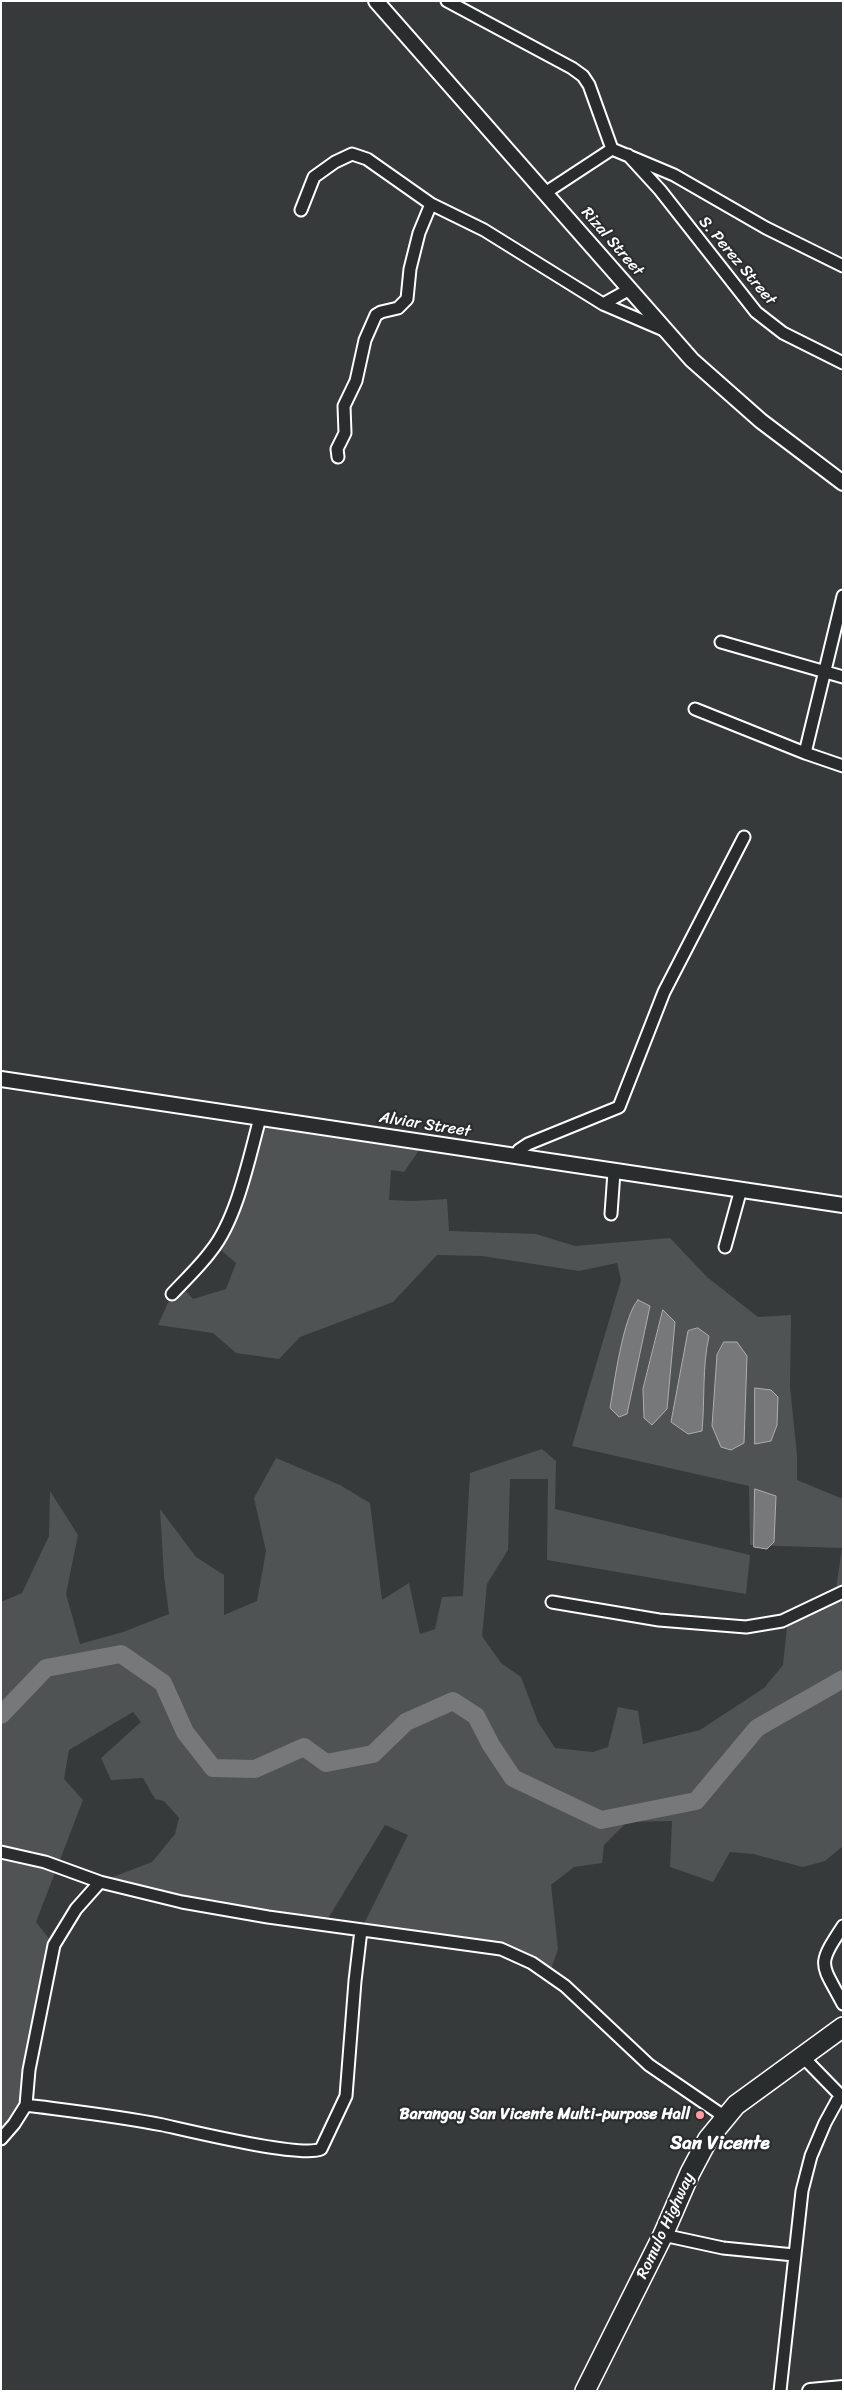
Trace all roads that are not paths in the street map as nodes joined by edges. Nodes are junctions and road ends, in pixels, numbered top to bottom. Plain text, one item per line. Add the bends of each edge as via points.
1 (376, 1) edge
2 (447, 1) edge
3 (612, 148) junction
4 (628, 155) junction
5 (545, 193) junction
6 (431, 204) junction
7 (301, 210) dead end
8 (843, 266) edge
9 (630, 289) junction
10 (602, 304) junction
11 (668, 332) junction
12 (843, 363) edge
13 (338, 457) dead end
14 (843, 483) edge
15 (843, 596) edge
16 (839, 626) edge
17 (721, 642) dead end
18 (823, 673) junction
19 (843, 677) edge
20 (694, 709) dead end
21 (806, 753) junction
22 (843, 766) edge
23 (744, 838) dead end
24 (1, 1079) edge
25 (260, 1118) junction
26 (516, 1157) junction
27 (614, 1172) junction
28 (741, 1189) junction
29 (843, 1205) edge
30 (611, 1214) dead end
31 (725, 1246) dead end
32 (172, 1294) dead end
33 (843, 1592) edge
34 (552, 1602) dead end
35 (1, 1852) edge
36 (100, 1882) junction
37 (843, 1926) edge
38 (362, 1930) junction
39 (843, 2004) edge
40 (843, 2027) edge
41 (803, 2057) junction
42 (842, 2096) edge
43 (26, 2105) junction
44 (725, 2117) junction
45 (1, 2139) edge
46 (663, 2235) junction
47 (794, 2256) junction
48 (843, 2388) edge
49 (814, 2390) edge
50 (585, 2391) edge
51 (780, 2391) edge

1 - 5 street, Rizal Street
2 - 3 street via 583,76 589,84
3 - 4 street
3 - 5 street
4 - 8 street via 674,175 766,228
4 - 12 street, S. Perez Street via 660,190 756,312 783,333
5 - 9 street, Rizal Street
6 - 7 street via 367,159 352,154 314,177
6 - 10 street via 484,230
6 - 13 street via 419,234 407,299 398,308 376,315 365,340 356,381 344,406 345,433 336,449
9 - 10 street
9 - 11 street, Rizal Street
10 - 11 street
11 - 14 street, Rizal Street via 692,360 761,421
15 - 16 street
16 - 18 street
17 - 18 street
18 - 19 street
18 - 21 street
20 - 21 street
21 - 22 street
23 - 26 street via 664,992 619,1107 528,1144 519,1150
24 - 25 street, Alviar Street
25 - 26 street, Alviar Street
25 - 32 street via 244,1177 222,1235 212,1251
26 - 27 street, Alviar Street
27 - 28 street, Alviar Street
27 - 30 street
28 - 29 street, Alviar Street
28 - 31 street
33 - 34 street via 782,1620 746,1627 658,1620
35 - 36 street via 45,1862
36 - 38 street via 182,1902
36 - 43 street via 76,1909 54,1945 29,2070
37 - 39 street via 824,1955 823,1964
38 - 43 street via 346,2096 321,2149 315,2152 296,2150 108,2115
38 - 44 street via 501,1949 532,1963 565,1986 649,2065
40 - 41 highway, Romulo Highway
41 - 42 street
41 - 44 highway, Romulo Highway via 744,2098
42 - 47 street via 811,2156 800,2203
43 - 45 street
44 - 46 highway, Romulo Highway via 702,2151
46 - 47 street via 723,2248
46 - 50 highway, Romulo Highway
47 - 51 street
48 - 49 street

